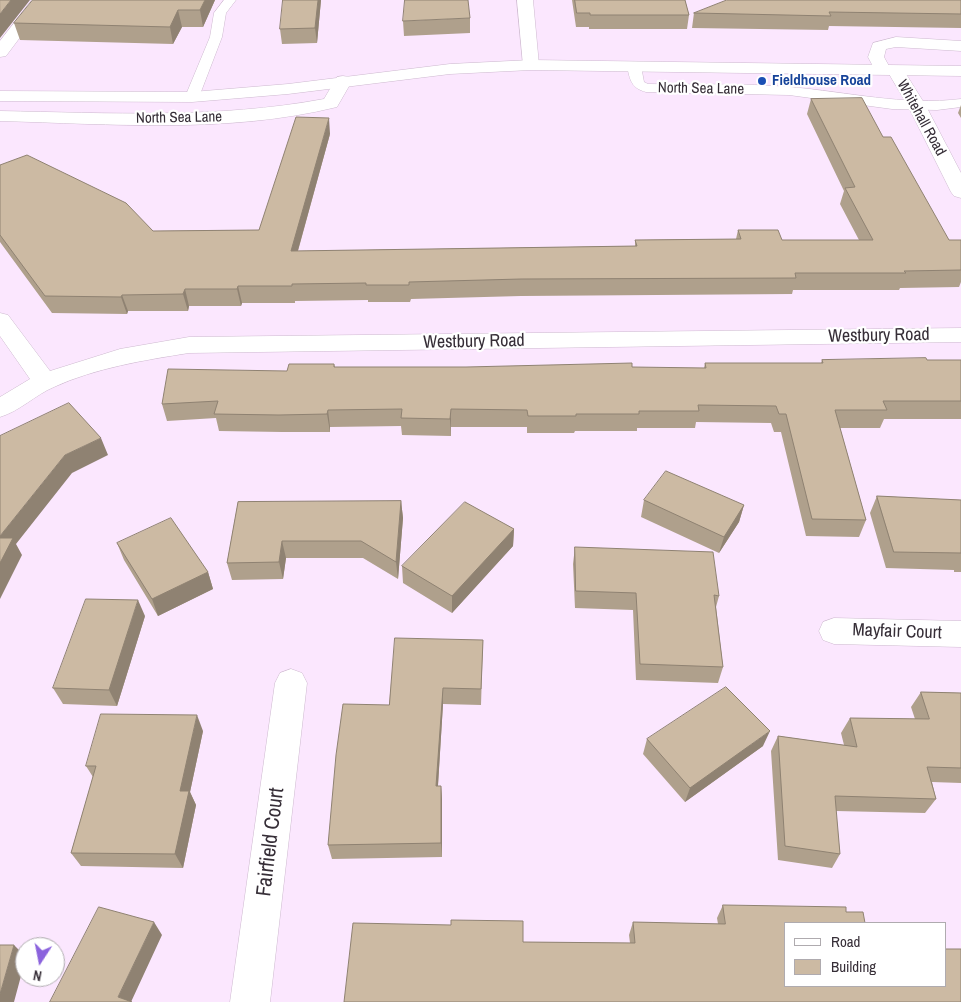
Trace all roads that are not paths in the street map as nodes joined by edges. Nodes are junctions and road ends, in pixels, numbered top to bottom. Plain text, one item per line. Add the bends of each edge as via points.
1 (40, 0) edge
2 (230, 0) edge
3 (525, 0) edge
4 (961, 46) edge
5 (0, 52) edge
6 (531, 65) junction
7 (634, 66) junction
8 (889, 70) junction
9 (961, 71) edge
10 (344, 81) junction
11 (0, 96) edge
12 (192, 97) junction
13 (961, 103) edge
14 (916, 106) junction
15 (0, 116) edge
16 (961, 192) edge
17 (0, 320) edge
18 (961, 335) edge
19 (45, 381) junction
20 (0, 408) edge
21 (834, 631) dead end
22 (961, 634) edge
23 (291, 683) dead end
24 (250, 1002) edge

1 - 5 street
2 - 12 lane via 220,13 216,37
3 - 6 street
4 - 8 street via 896,42 879,46 876,57
6 - 7 street, North Sea Lane
6 - 10 street, North Sea Lane via 450,69
7 - 8 street, North Sea Lane
7 - 14 lane, North Sea Lane via 638,84 646,88 789,91
8 - 9 street, North Sea Lane
8 - 14 street, Whitehall Road
10 - 12 street, North Sea Lane
10 - 15 street, North Sea Lane via 331,103 294,112 196,119
11 - 12 street, North Sea Lane
13 - 14 lane, North Sea Lane
14 - 16 street, Whitehall Road
17 - 19 street
18 - 19 street, Westbury Road via 189,345 120,357
19 - 20 street, Westbury Road
21 - 22 street, Mayfair Court
23 - 24 street, Fairfield Court

